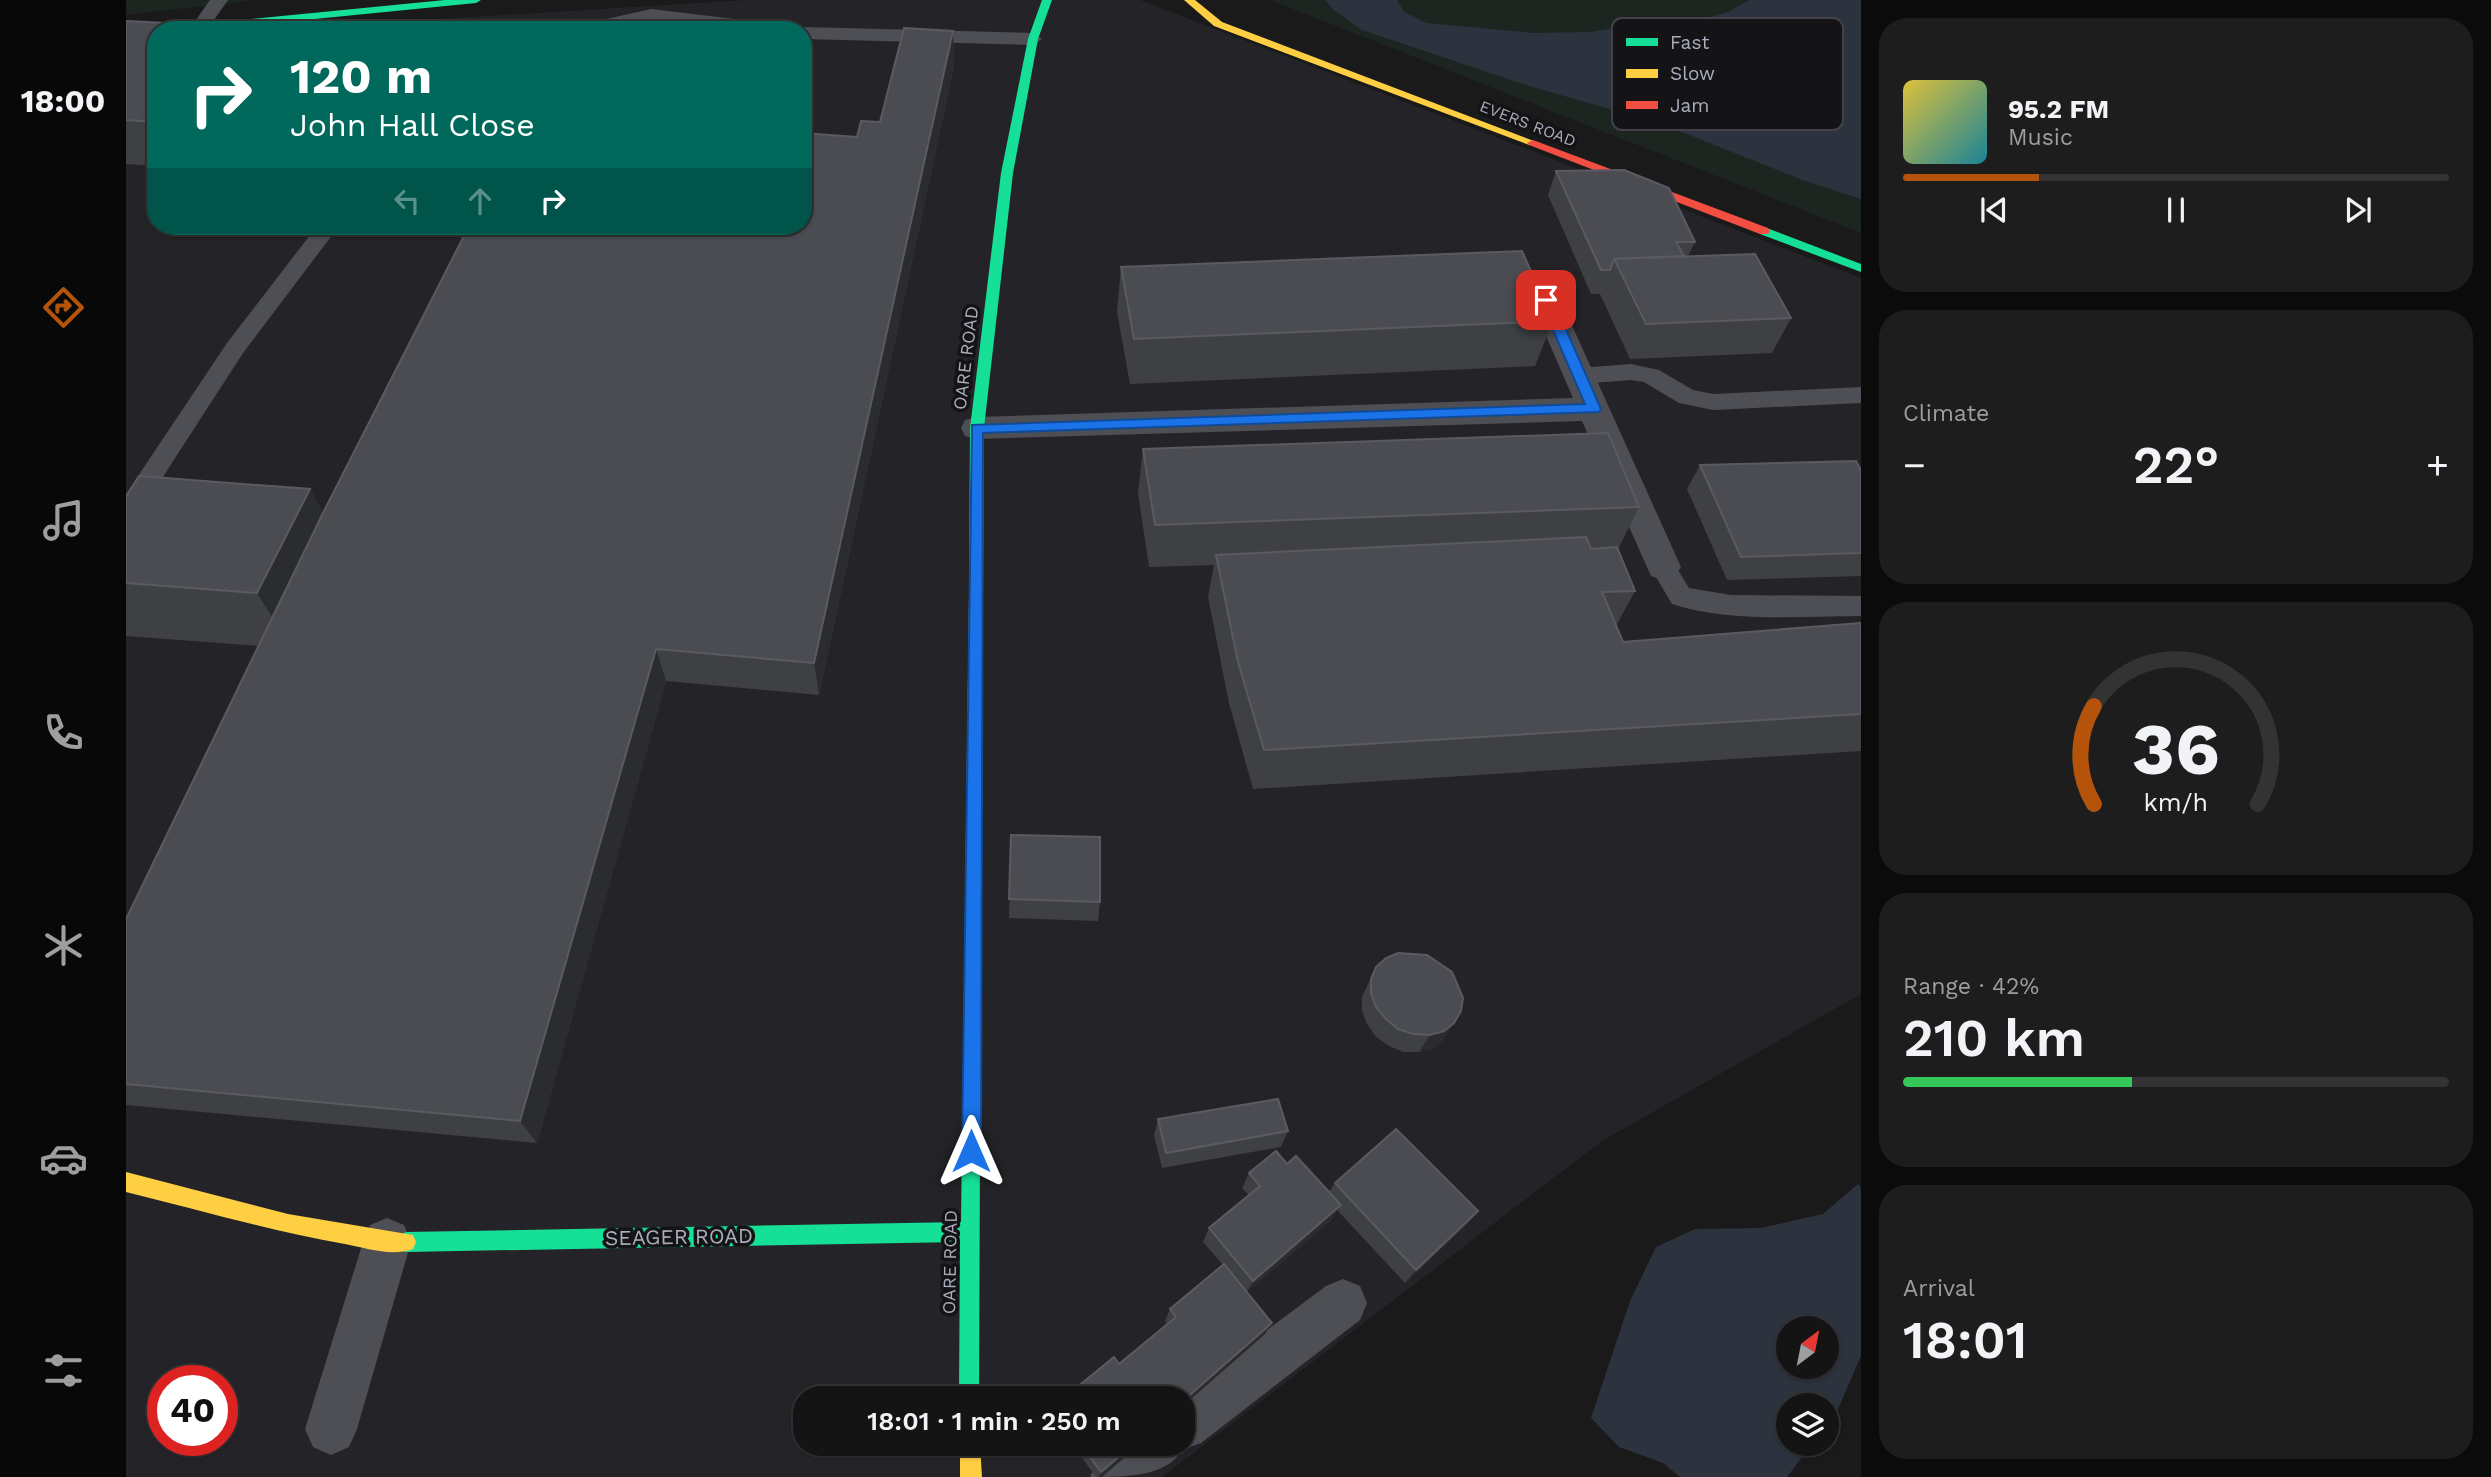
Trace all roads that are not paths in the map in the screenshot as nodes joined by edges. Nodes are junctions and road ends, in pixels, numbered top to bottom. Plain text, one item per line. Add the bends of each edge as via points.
1 (219, 0) edge
2 (475, 0) edge
3 (1048, 0) edge
4 (1189, 0) edge
5 (204, 21) edge
6 (261, 21) edge
7 (621, 21) edge
8 (706, 21) edge
9 (812, 34) edge
10 (1033, 39) junction
11 (321, 235) edge
12 (1861, 268) edge
13 (1546, 300) edge
14 (1579, 376) junction
15 (1861, 395) edge
16 (1594, 409) junction
17 (977, 428) junction
18 (126, 514) edge
19 (1663, 567) joint
20 (1861, 606) edge
21 (126, 1182) edge
22 (970, 1232) junction
23 (387, 1242) junction
24 (1343, 1303) dead end
25 (968, 1386) edge
26 (1195, 1416) edge
27 (331, 1429) dead end
28 (970, 1456) edge
29 (1143, 1456) edge
30 (971, 1477) edge
31 (1116, 1477) edge

1 - 5 lane
2 - 6 street
3 - 10 street, OARE ROAD
4 - 12 street, EVERS ROAD via 1218,24
7 - 8 lane via 651,14
9 - 10 lane
10 - 17 street, OARE ROAD via 1007,173
11 - 18 lane via 235,348
13 - 14 street
14 - 15 lane via 1631,372 1651,376 1687,397 1713,402
14 - 16 street
16 - 17 street
16 - 19 street
17 - 22 street, OARE ROAD
19 - 20 lane via 1681,597 1731,605
21 - 23 street, SEAGER ROAD via 309,1230
22 - 23 street, SEAGER ROAD
22 - 25 street, OARE ROAD
23 - 27 street
24 - 26 street
28 - 30 street
29 - 31 street

